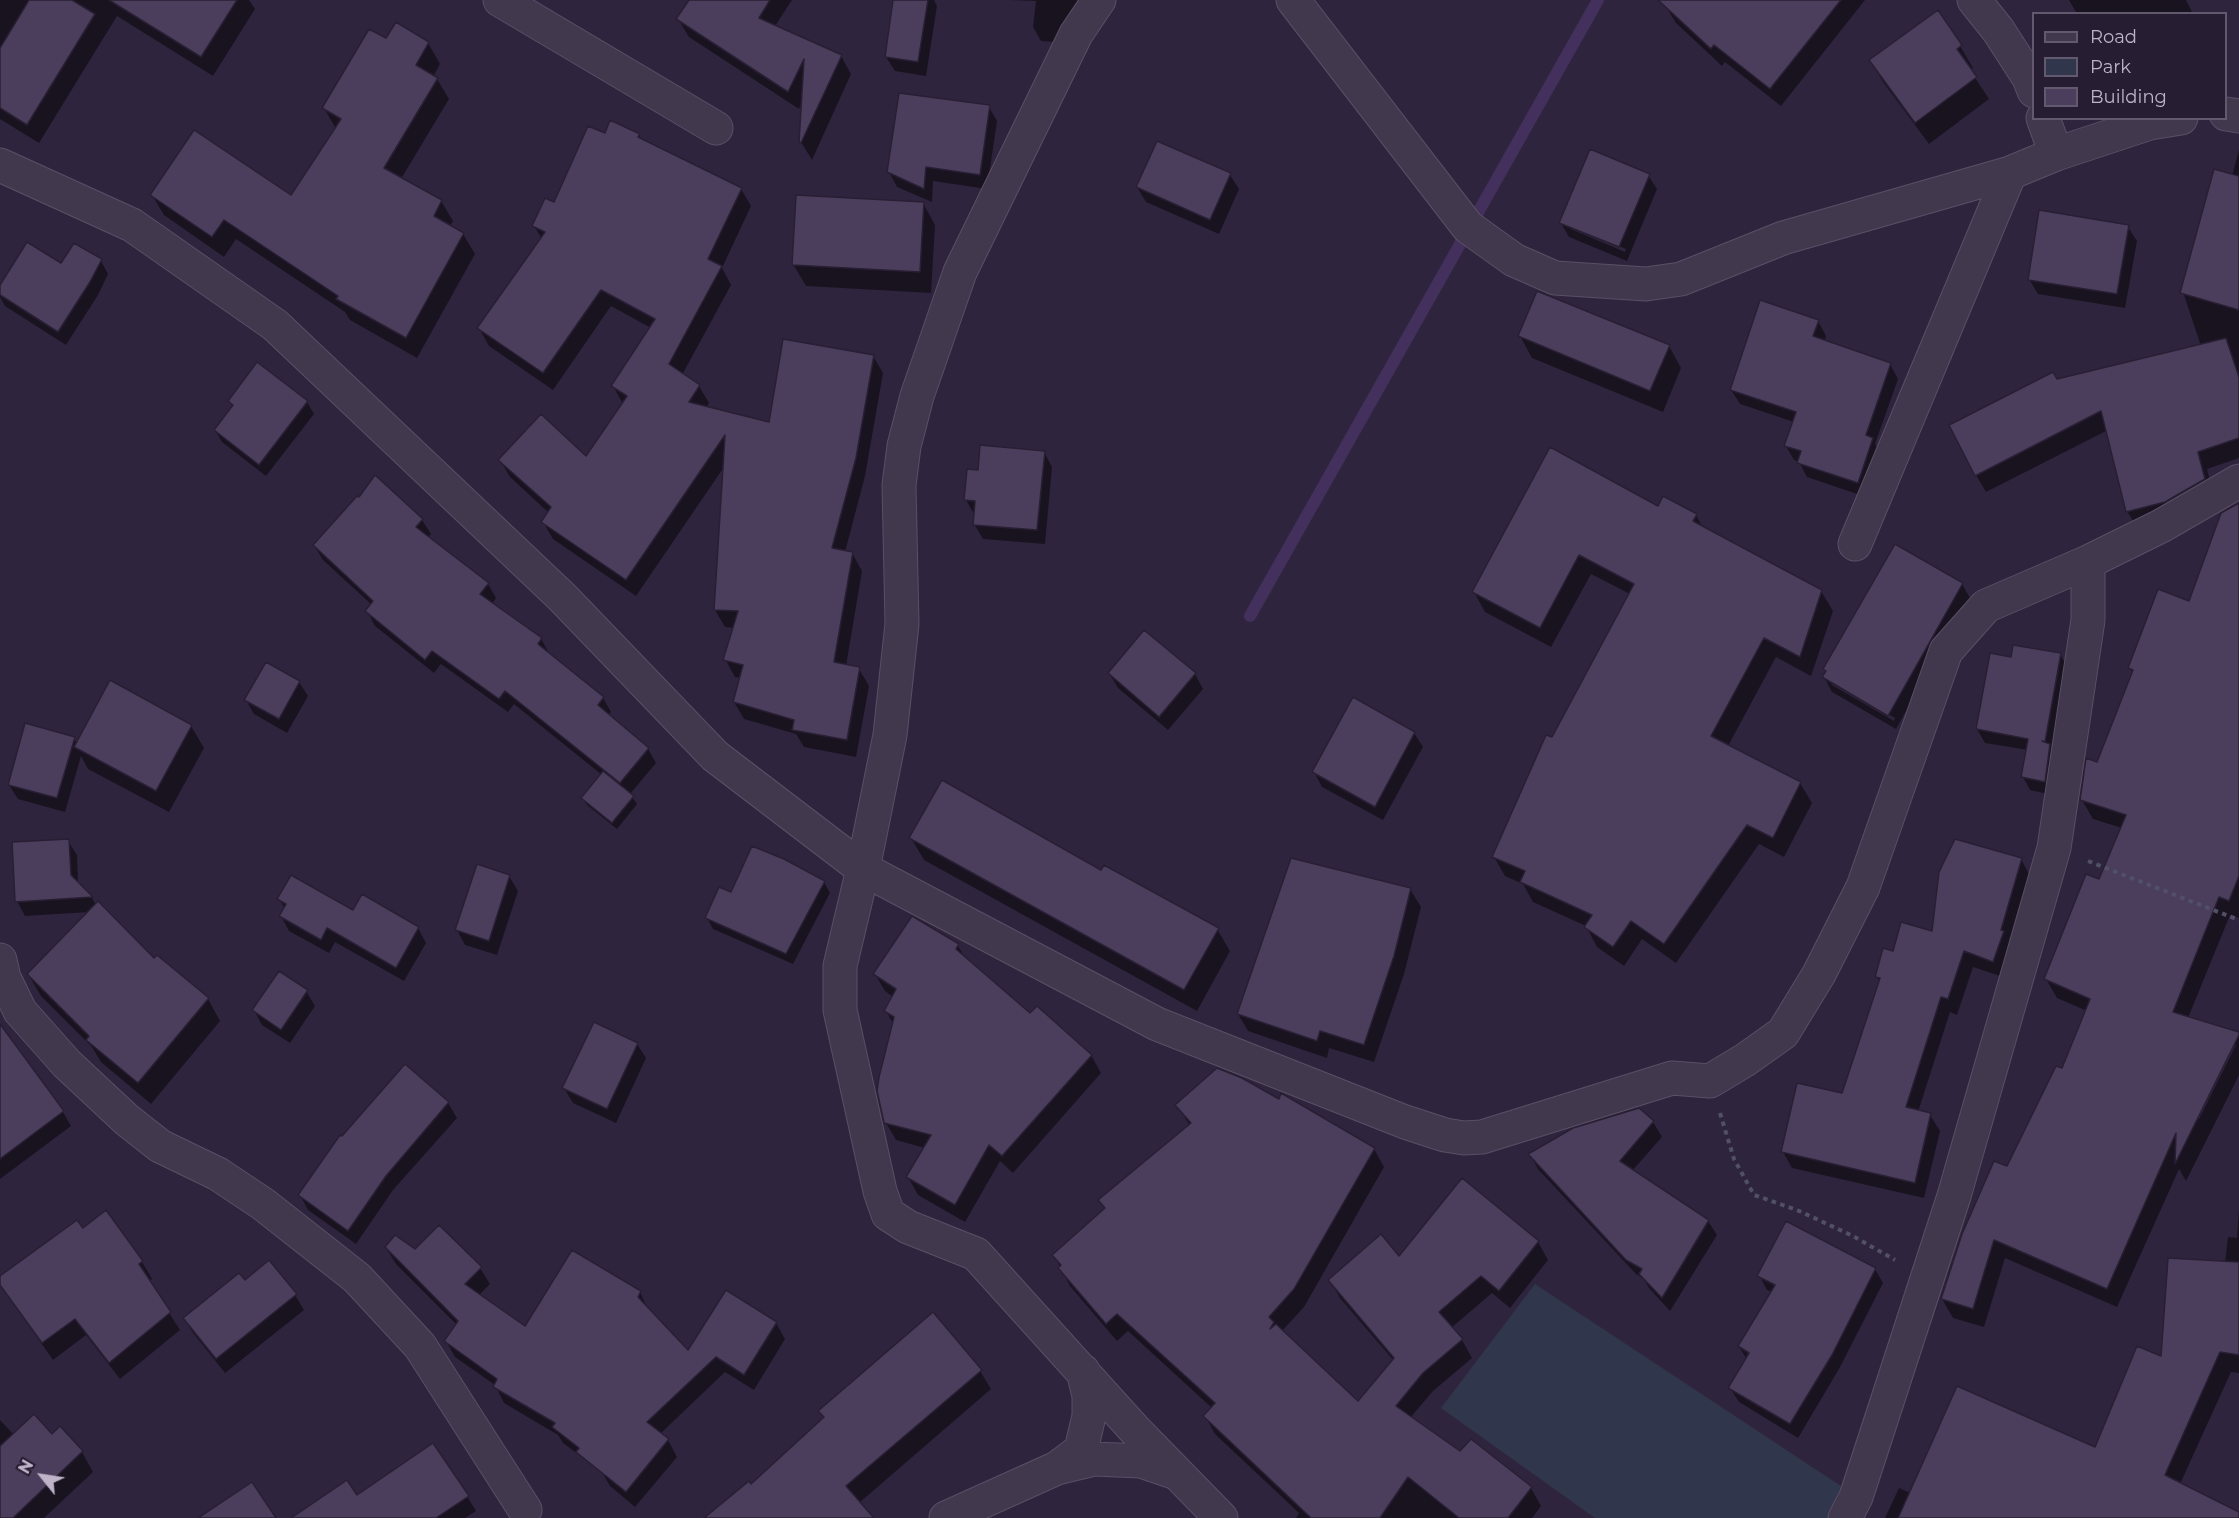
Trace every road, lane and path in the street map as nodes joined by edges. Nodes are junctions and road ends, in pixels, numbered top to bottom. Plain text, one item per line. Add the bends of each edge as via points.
1 (500, 0) edge
2 (1099, 0) edge
3 (1293, 0) edge
4 (1974, 0) edge
5 (2032, 85) edge
6 (2044, 120) edge
7 (2169, 120) edge
8 (716, 129) dead end
9 (2056, 154) junction
10 (0, 165) edge
11 (2010, 173) junction
12 (2239, 481) edge
13 (1855, 544) dead end
14 (2088, 562) junction
15 (2054, 848) junction
16 (863, 869) junction
17 (2239, 920) edge
18 (0, 960) edge
19 (1710, 1081) junction
20 (1928, 1278) junction
21 (1083, 1371) junction
22 (1057, 1468) junction
23 (1177, 1473) junction
24 (530, 1516) edge
25 (946, 1518) edge
26 (1221, 1518) edge
27 (1845, 1518) edge

1 - 8 street
2 - 16 street via 1076,34 960,272 903,446 899,485 902,624 890,735
3 - 11 street via 1468,227 1514,260 1555,278 1646,284 1681,279 1783,237
4 - 5 street
6 - 9 street
7 - 9 street
9 - 11 street
10 - 16 street via 132,225 275,325 562,597 716,756
11 - 13 street
12 - 14 street
14 - 15 street via 2088,620
14 - 19 street via 1986,606 1946,651 1863,888 1819,974 1783,1033
15 - 17 path
15 - 20 street
16 - 19 street via 1157,1024 1445,1135 1482,1137 1672,1078
16 - 21 street via 840,966 840,1010 888,1214 908,1227 976,1254
18 - 24 street via 20,1011 127,1120 160,1146 218,1174 263,1204 357,1278 420,1346
19 - 20 path via 1734,1159 1754,1195 1853,1236
20 - 27 street via 1856,1497
21 - 22 street via 1089,1416 1081,1450
21 - 23 street
22 - 23 street via 1094,1459 1141,1461
22 - 25 street
23 - 26 street

